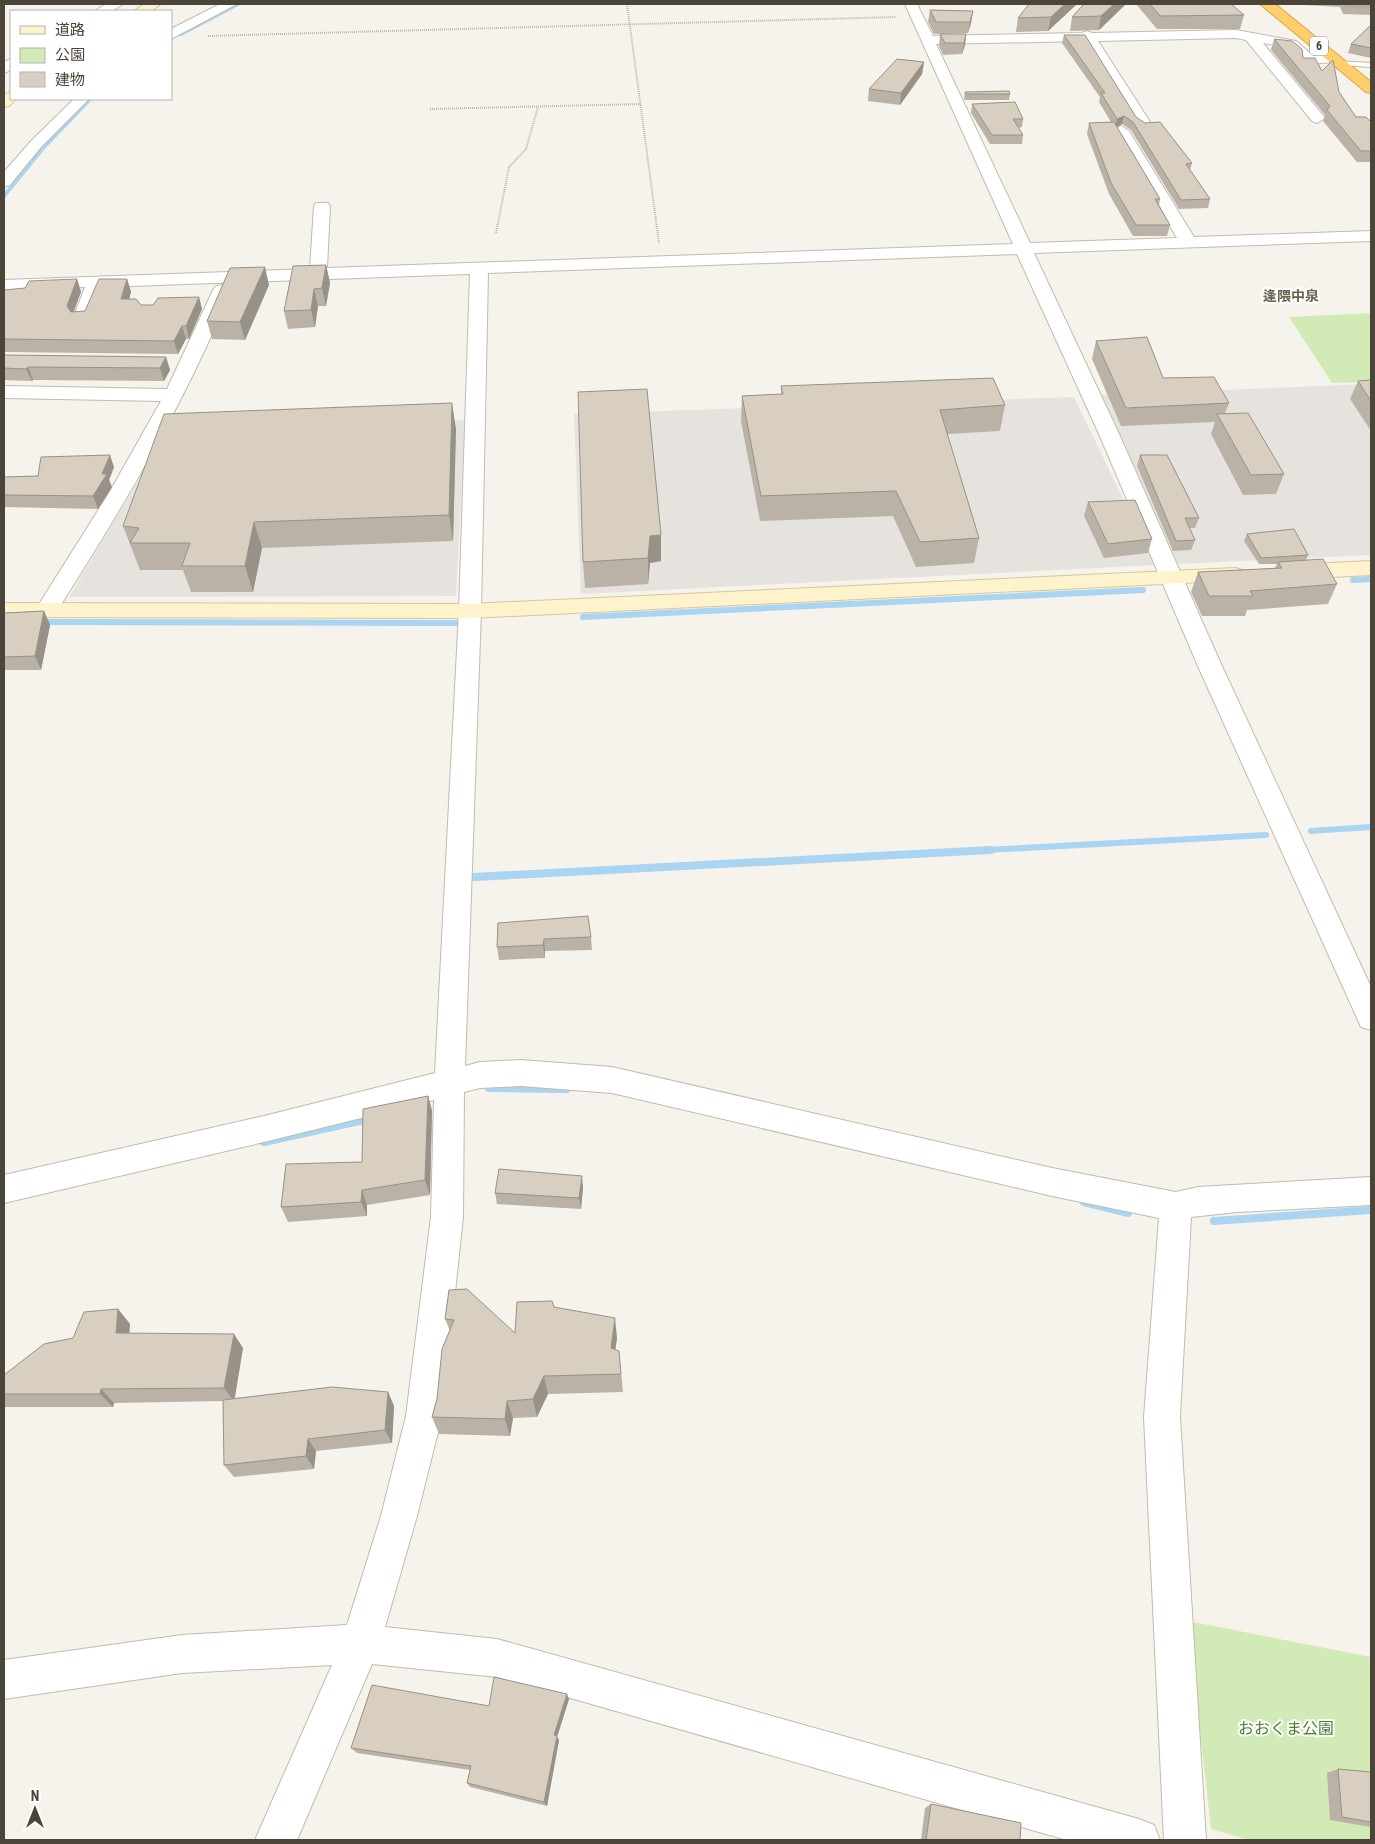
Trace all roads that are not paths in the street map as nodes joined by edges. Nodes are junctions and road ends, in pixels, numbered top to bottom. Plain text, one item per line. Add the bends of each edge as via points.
1 (116, 4) edge
2 (154, 4) edge
3 (230, 4) edge
4 (1267, 4) edge
5 (104, 10) edge
6 (143, 10) edge
7 (914, 10) edge
8 (1066, 23) dead end
9 (172, 34) edge
10 (1088, 35) junction
11 (1054, 36) junction
12 (1250, 36) junction
13 (928, 40) junction
14 (1337, 61) junction
15 (1371, 65) edge
16 (1371, 89) edge
17 (81, 100) edge
18 (962, 112) junction
19 (979, 112) edge
20 (1317, 118) dead end
21 (1144, 125) edge
22 (1121, 131) edge
23 (4, 182) edge
24 (322, 206) dead end
25 (1371, 236) edge
26 (1189, 243) junction
27 (1024, 248) junction
28 (479, 268) junction
29 (318, 274) junction
30 (227, 278) junction
31 (96, 282) junction
32 (4, 285) edge
33 (82, 319) edge
34 (4, 392) edge
35 (175, 395) junction
36 (1371, 568) edge
37 (1173, 578) junction
38 (47, 609) junction
39 (4, 610) edge
40 (470, 611) junction
41 (1371, 1018) edge
42 (449, 1083) junction
43 (4, 1189) edge
44 (1371, 1191) edge
45 (1176, 1207) junction
46 (361, 1644) junction
47 (4, 1680) edge
48 (276, 1840) edge
49 (1138, 1840) edge
50 (1185, 1840) edge

1 - 5 street
2 - 6 street
3 - 9 street
4 - 14 highway, 6
7 - 13 street
8 - 11 street
10 - 11 street
10 - 12 street via 1192,33
10 - 21 street
11 - 13 street
12 - 14 street via 1291,44 1309,60
12 - 20 street
13 - 18 street
14 - 15 lane
14 - 16 highway, 6
17 - 23 street via 36,144
18 - 19 street
18 - 27 street
22 - 26 street
24 - 29 street
25 - 26 street
26 - 27 street
27 - 28 street
27 - 37 street
28 - 29 street
28 - 40 street
29 - 30 street
30 - 31 street via 159,288
30 - 35 street via 182,362
31 - 32 street
31 - 33 street
34 - 35 street
35 - 38 street via 103,522
36 - 37 street
37 - 40 street
37 - 41 street via 1302,871
38 - 39 street
38 - 40 street
40 - 42 street
42 - 43 street
42 - 45 street via 480,1075 522,1073 612,1080 1052,1182
42 - 46 street via 447,1217 424,1416 399,1516
44 - 45 street via 1198,1201
45 - 50 street via 1162,1417
46 - 47 street via 182,1654
46 - 48 street
46 - 49 street via 497,1658

